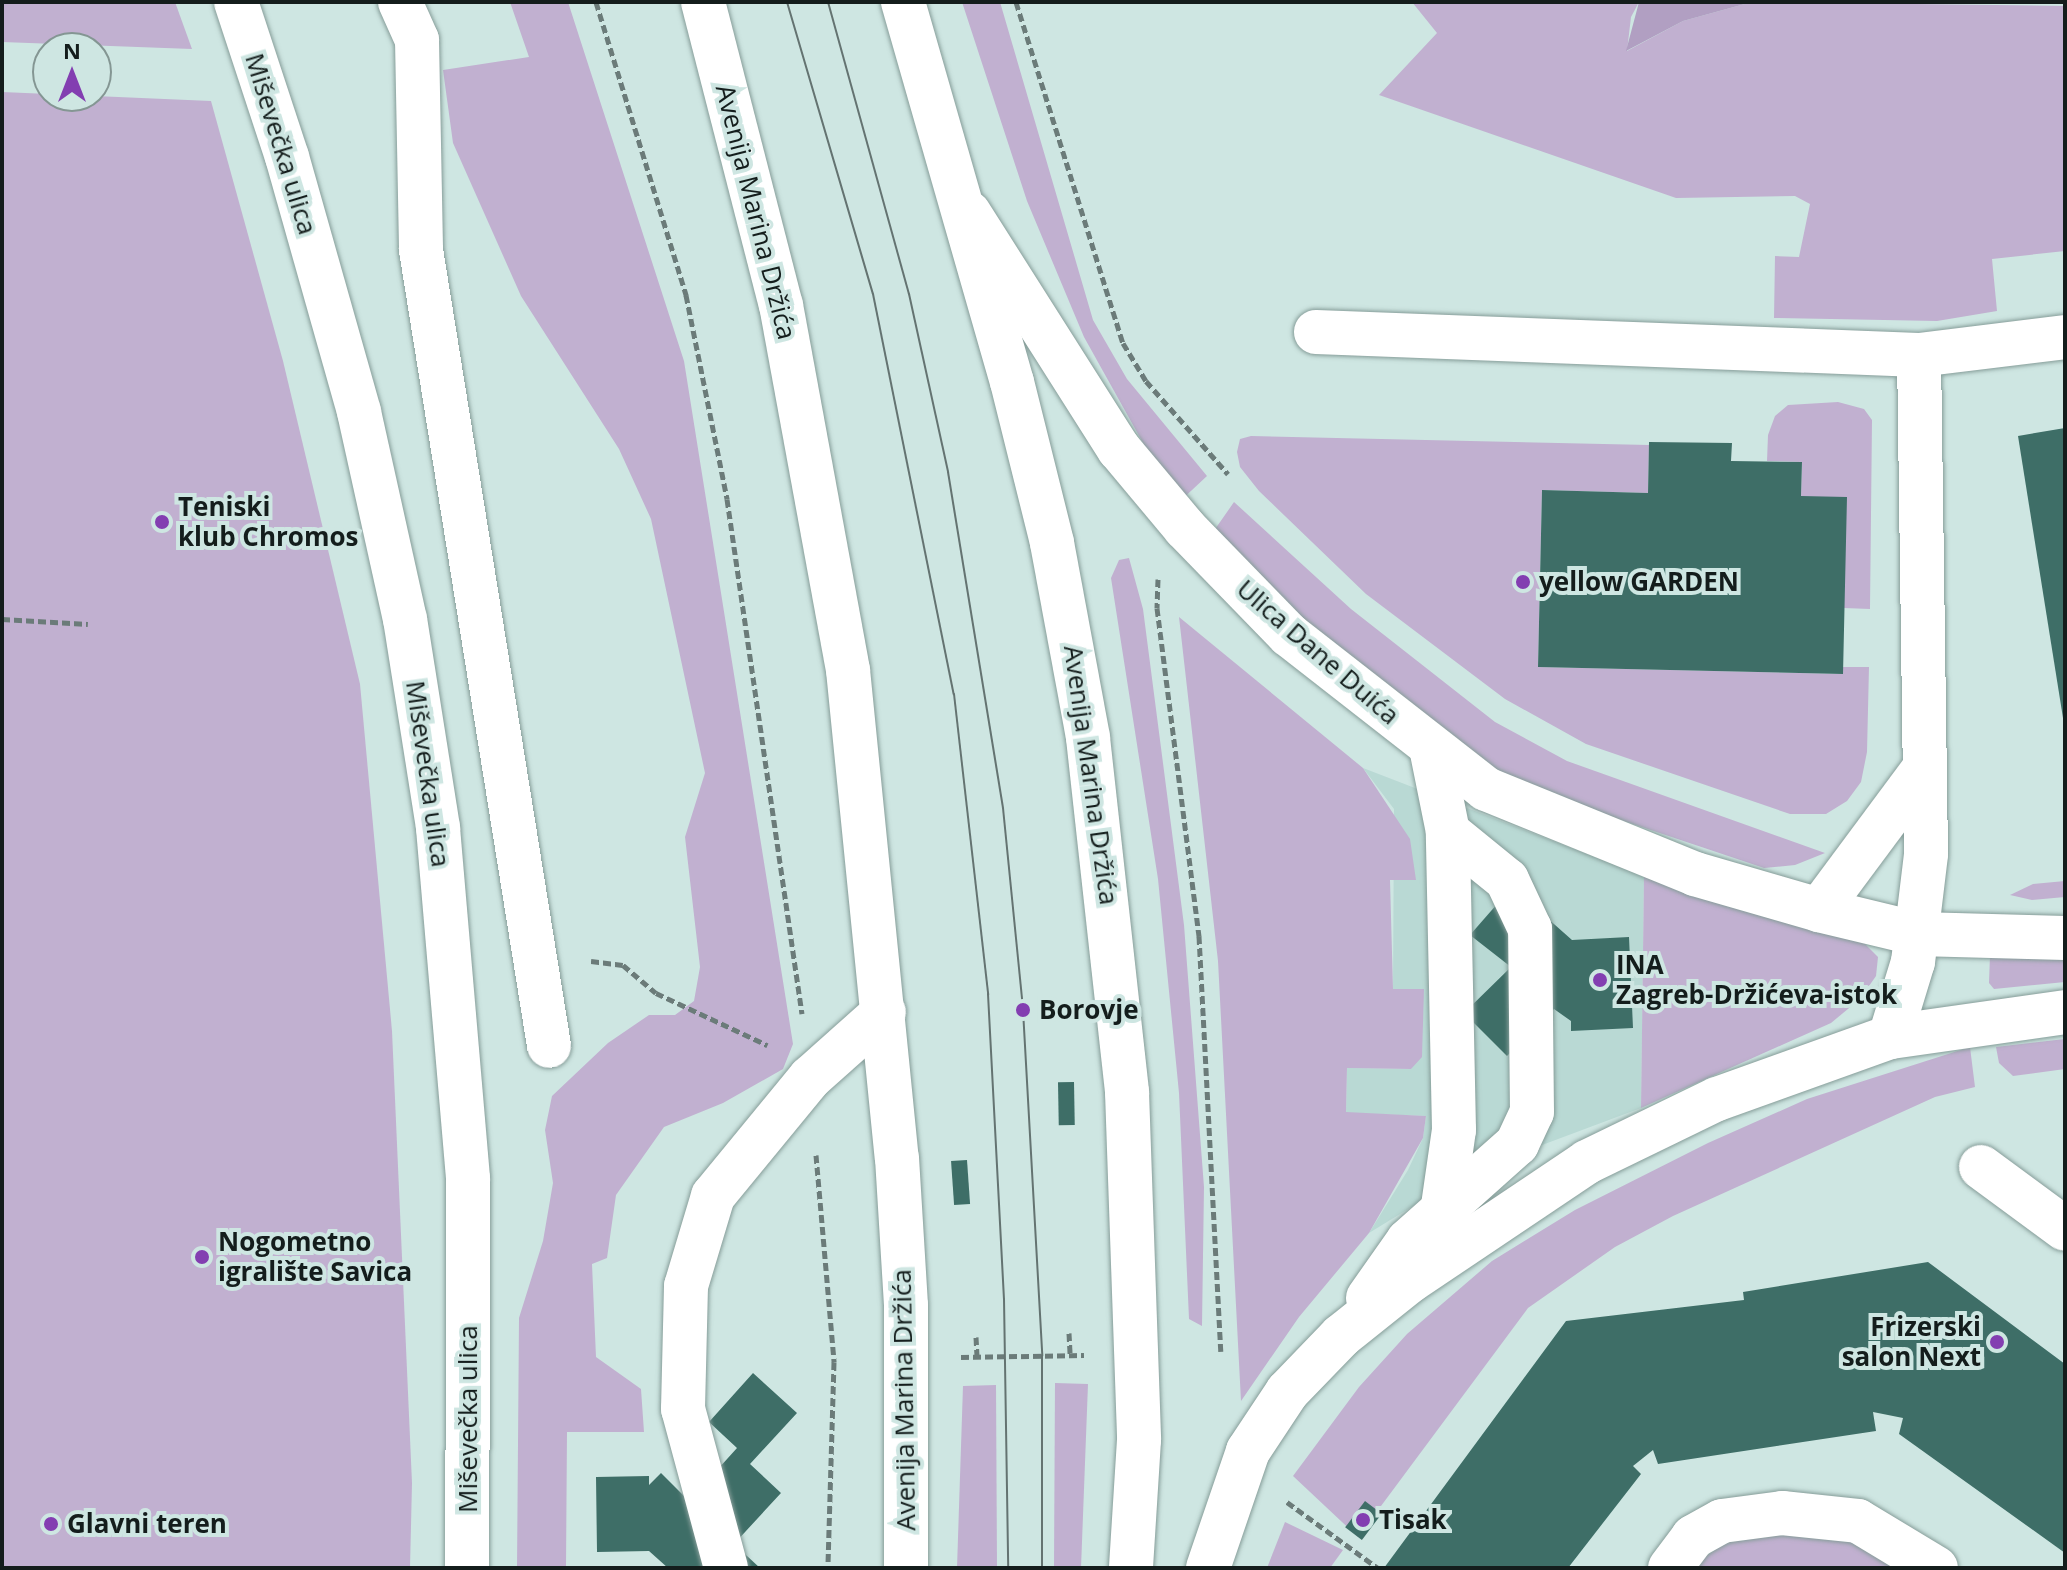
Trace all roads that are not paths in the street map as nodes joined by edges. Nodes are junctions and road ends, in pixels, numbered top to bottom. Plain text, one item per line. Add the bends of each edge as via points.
1 (236, 2) edge
2 (400, 2) edge
3 (703, 2) edge
4 (903, 2) edge
5 (965, 207) junction
6 (1316, 332) dead end
7 (2065, 337) edge
8 (1919, 355) junction
9 (1431, 748) junction
10 (1923, 770) junction
11 (1448, 832) junction
12 (1819, 910) junction
13 (1918, 934) junction
14 (2065, 938) edge
15 (884, 1012) junction
16 (2065, 1012) edge
17 (1890, 1037) junction
18 (549, 1046) dead end
19 (1981, 1167) dead end
20 (1443, 1206) junction
21 (2065, 1229) edge
22 (1341, 1336) junction
23 (467, 1568) edge
24 (726, 1568) edge
25 (906, 1568) edge
26 (1131, 1568) edge
27 (1208, 1568) edge
28 (1670, 1568) edge
29 (1936, 1568) edge

1 - 23 street, Miševečka ulica via 287,157 359,412 405,619 438,828 468,1178
2 - 18 street via 417,40 421,250
3 - 15 street, Avenija Marina Držića via 781,305 816,479 848,670
4 - 5 street, Avenija Marina Držića
5 - 9 street, Ulica Dane Duića via 1119,449 1166,507 1289,635
5 - 26 street, Avenija Marina Držića via 1052,543 1088,738 1112,917 1127,1092 1138,1353
6 - 8 street
7 - 8 street
8 - 10 street
9 - 11 street
9 - 12 street, Ulica Dane Duića via 1486,789 1695,874
10 - 12 street
10 - 13 street via 1926,854
11 - 20 street via 1454,1130
11 - 20 street via 1507,880 1530,929 1532,1112 1517,1144
12 - 13 street, Ulica Dane Duića
13 - 14 street, Ulica Dane Duića
13 - 17 street
15 - 24 street via 810,1078 713,1196 686,1286 683,1409
15 - 25 street, Avenija Marina Držića via 906,1305
16 - 17 street
17 - 22 street via 1717,1099 1587,1162 1410,1281
19 - 21 street
20 - 22 street via 1408,1241
22 - 27 street via 1287,1392 1248,1451
28 - 29 street via 1693,1537 1722,1521 1782,1513 1858,1521

